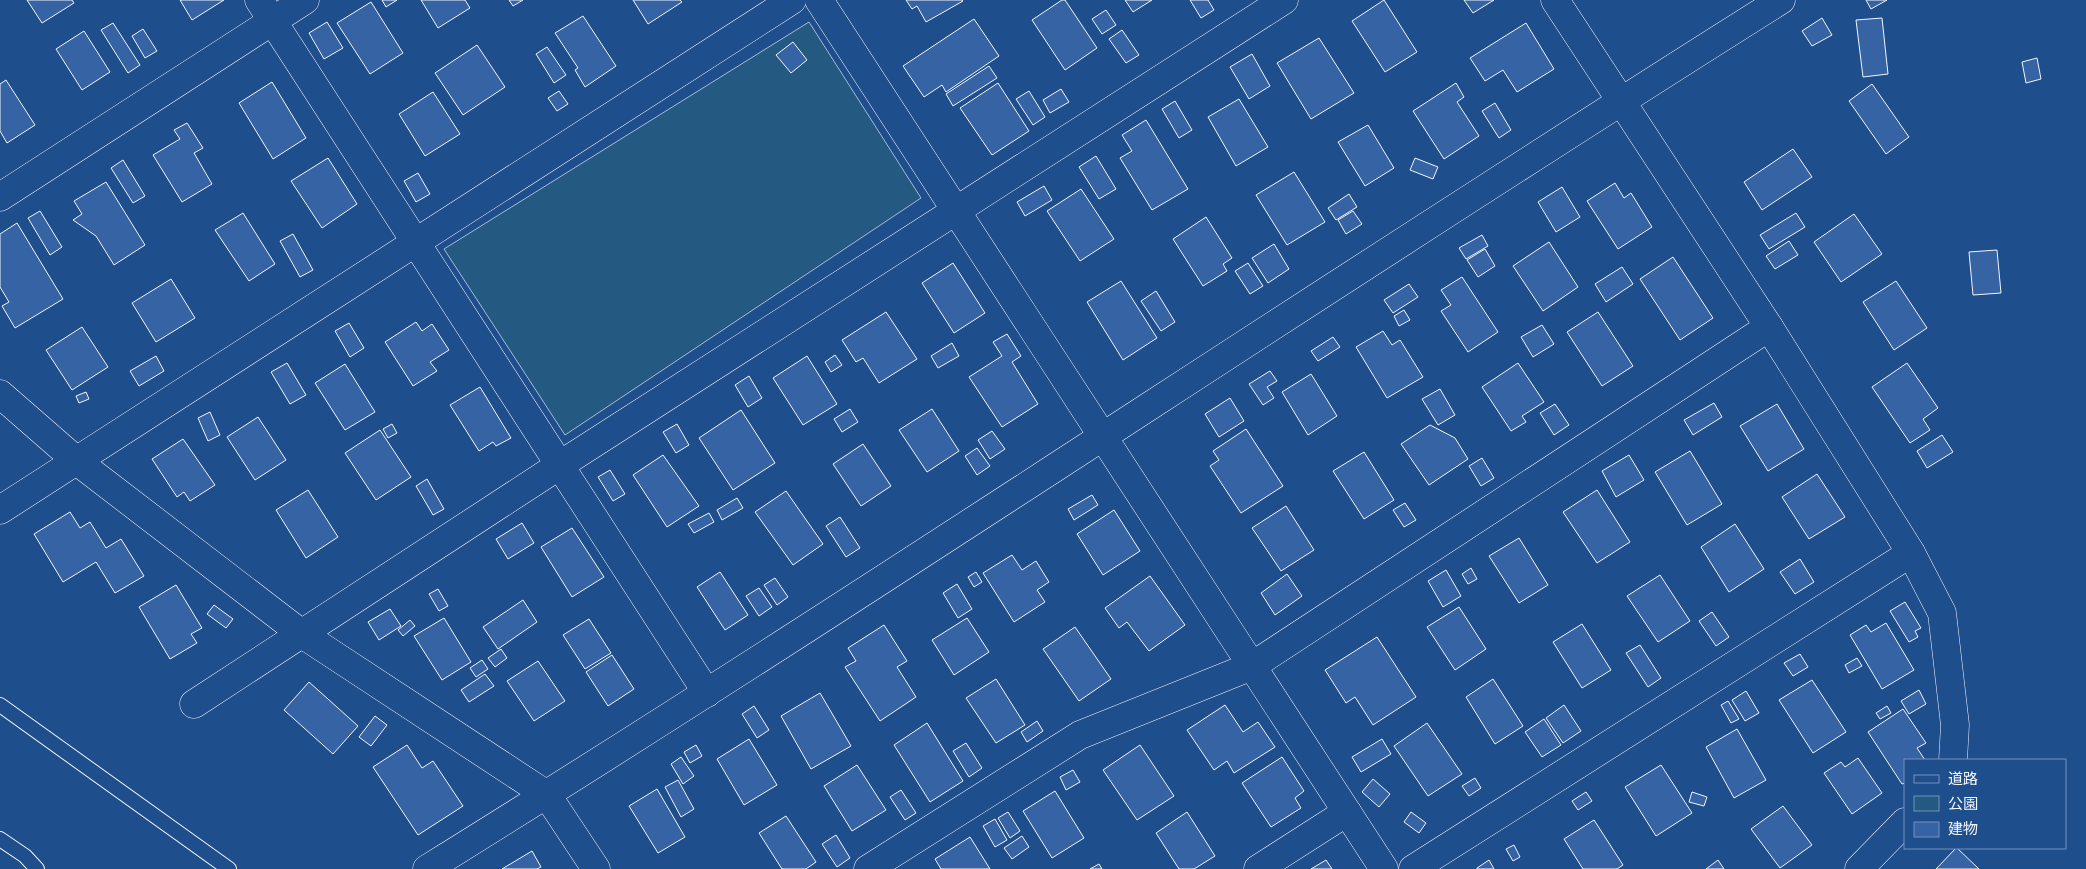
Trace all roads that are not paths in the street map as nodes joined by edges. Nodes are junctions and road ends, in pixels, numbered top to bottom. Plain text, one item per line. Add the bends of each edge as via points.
1 (305, 0) edge
2 (792, 0) edge
3 (819, 0) edge
4 (1284, 0) edge
5 (1555, 0) edge
6 (1781, 0) edge
7 (266, 10) edge
8 (1621, 101) junction
9 (0, 197) edge
10 (956, 212) junction
11 (417, 242) junction
12 (1769, 327) junction
13 (0, 394) edge
14 (1102, 436) junction
15 (78, 462) junction
16 (560, 465) junction
17 (0, 510) edge
18 (1911, 553) junction
19 (302, 634) junction
20 (1252, 666) junction
21 (707, 693) junction
22 (0, 704) edge
23 (194, 704) dead end
24 (1953, 759) edge
25 (547, 795) junction
26 (1347, 812) junction
27 (1904, 823) edge
28 (0, 839) edge
29 (37, 869) edge
30 (229, 869) edge
31 (428, 869) edge
32 (596, 869) edge
33 (868, 869) edge
34 (1258, 869) edge
35 (1384, 869) edge
36 (1413, 869) edge
37 (1859, 869) edge

1 - 7 street
2 - 11 street
3 - 10 street
4 - 10 street
5 - 8 street
6 - 8 street
7 - 9 street
7 - 11 street
8 - 12 street
8 - 14 street
10 - 14 street
10 - 16 street
11 - 15 street
11 - 16 street
12 - 18 street
12 - 20 street
13 - 15 street
14 - 20 street
14 - 21 street
15 - 17 street
15 - 19 street
16 - 19 street
16 - 21 street
18 - 24 street via 1942,613 1955,725
18 - 36 street
19 - 23 street
19 - 25 street
20 - 26 street
20 - 33 street via 1080,735
21 - 25 street
22 - 30 lane
25 - 31 street
25 - 32 street
26 - 34 street
26 - 35 street
27 - 37 street
28 - 29 lane via 25,856

